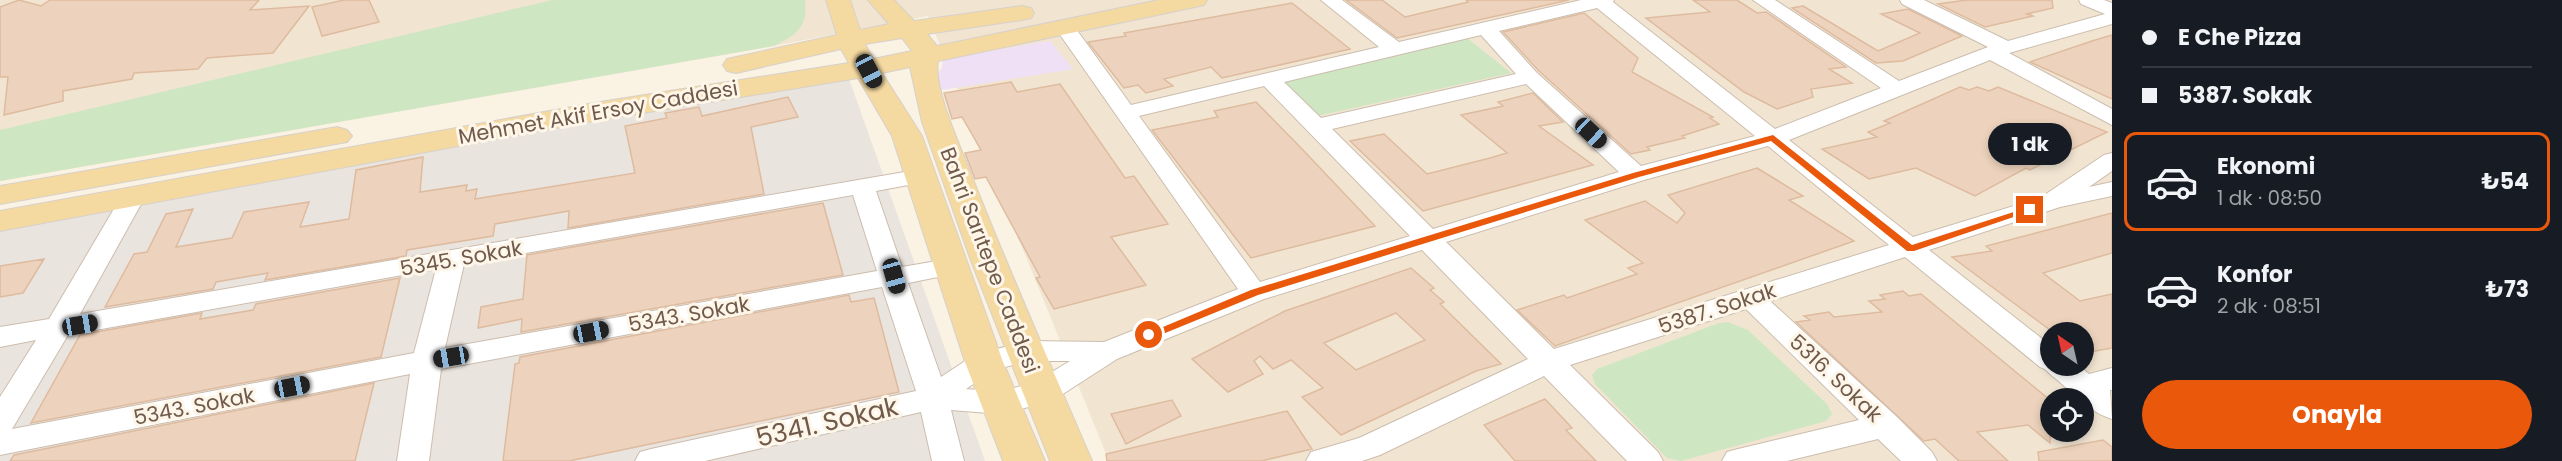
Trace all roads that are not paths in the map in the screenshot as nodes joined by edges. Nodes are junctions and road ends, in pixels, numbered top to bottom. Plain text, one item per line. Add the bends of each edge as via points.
1 (831, 0) edge
2 (838, 0) edge
3 (882, 0) edge
4 (1104, 0) edge
5 (1195, 0) edge
6 (1330, 0) edge
7 (1602, 0) edge
8 (1909, 0) edge
9 (2088, 0) edge
10 (1772, 1) edge
11 (2112, 10) edge
12 (2112, 18) edge
13 (952, 25) junction
14 (1064, 26) junction
15 (1486, 29) junction
16 (917, 42) junction
17 (1396, 50) junction
18 (1998, 50) junction
19 (860, 54) junction
20 (768, 59) junction
21 (1530, 77) junction
22 (1270, 80) junction
23 (1899, 90) junction
24 (1124, 113) junction
25 (2112, 118) edge
26 (1317, 126) junction
27 (1773, 138) junction
28 (2108, 168) edge
29 (1636, 175) junction
30 (922, 176) junction
31 (862, 186) junction
32 (2112, 189) edge
33 (0, 195) edge
34 (133, 197) junction
35 (2049, 203) junction
36 (0, 221) edge
37 (1428, 240) junction
38 (1911, 248) junction
39 (452, 260) junction
40 (954, 266) junction
41 (894, 276) junction
42 (1254, 293) junction
43 (1750, 297) junction
44 (57, 329) junction
45 (0, 338) edge
46 (1027, 351) junction
47 (1107, 352) junction
48 (2040, 352) edge
49 (427, 361) junction
50 (984, 362) junction
51 (1547, 362) junction
52 (2071, 376) edge
53 (2112, 379) edge
54 (2083, 386) junction
55 (1041, 393) junction
56 (933, 399) junction
57 (1001, 403) junction
58 (2112, 408) edge
59 (0, 422) edge
60 (1886, 425) junction
61 (0, 443) edge
62 (1374, 454) edge
63 (413, 461) edge
64 (651, 461) edge
65 (948, 461) edge
66 (1024, 461) edge
67 (1071, 461) edge
68 (1322, 461) edge
69 (1647, 461) edge
70 (1738, 461) edge
71 (1922, 461) edge

1 - 20 main road via 830,14 808,42
2 - 19 main road, Bahri Sarıtepe Caddesi
3 - 13 main road via 917,18
3 - 16 main road
4 - 13 main road, Mehmet Akif Ersoy Caddesi
5 - 14 main road, Mehmet Akif Ersoy Caddesi
6 - 17 street
7 - 15 street
7 - 27 street
8 - 18 street
9 - 11 street
10 - 23 street
12 - 18 street
13 - 16 main road, Mehmet Akif Ersoy Caddesi
14 - 16 main road, Mehmet Akif Ersoy Caddesi
14 - 24 street
15 - 17 street
15 - 21 street
16 - 19 main road, Mehmet Akif Ersoy Caddesi
16 - 46 main road, Bahri Sarıtepe Caddesi via 936,122 988,261
17 - 22 street
18 - 23 street
18 - 25 street
19 - 20 main road, Mehmet Akif Ersoy Caddesi
19 - 30 main road, Bahri Sarıtepe Caddesi via 899,118
19 - 34 main road, Mehmet Akif Ersoy Caddesi via 594,112
20 - 33 main road, Mehmet Akif Ersoy Caddesi
21 - 26 street
21 - 29 street
22 - 24 street
22 - 26 street
23 - 27 street
24 - 42 street
26 - 37 street
27 - 29 street
27 - 38 street
28 - 35 street, 5387. Sokak
29 - 37 street
30 - 31 street, 5345. Sokak
30 - 40 main road, Bahri Sarıtepe Caddesi
31 - 39 street, 5345. Sokak
31 - 41 street
32 - 35 street
34 - 36 main road, Mehmet Akif Ersoy Caddesi
34 - 44 street
35 - 38 street, 5387. Sokak
37 - 42 street
37 - 51 street
38 - 43 street, 5387. Sokak
38 - 48 street
39 - 44 street, 5345. Sokak
39 - 49 street
40 - 41 street, 5343. Sokak
40 - 50 main road, Bahri Sarıtepe Caddesi
41 - 49 street, 5343. Sokak
41 - 56 street
42 - 47 street
43 - 51 street, 5387. Sokak
43 - 60 street, 5316. Sokak
44 - 45 street, 5345. Sokak
44 - 59 street
46 - 47 street
46 - 50 street
46 - 55 main road, Bahri Sarıtepe Caddesi
47 - 55 street
49 - 61 street, 5343. Sokak
49 - 63 street
50 - 56 street
50 - 57 main road, Bahri Sarıtepe Caddesi
51 - 62 street, 5387. Sokak
51 - 69 street
52 - 54 street
53 - 54 street
54 - 58 street
55 - 57 street
55 - 67 main road, Bahri Sarıtepe Caddesi
56 - 57 street
56 - 64 street, 5341. Sokak
56 - 65 street
57 - 66 main road, Bahri Sarıtepe Caddesi
60 - 70 street
60 - 71 street, 5316. Sokak
62 - 68 street, 5387. Sokak

